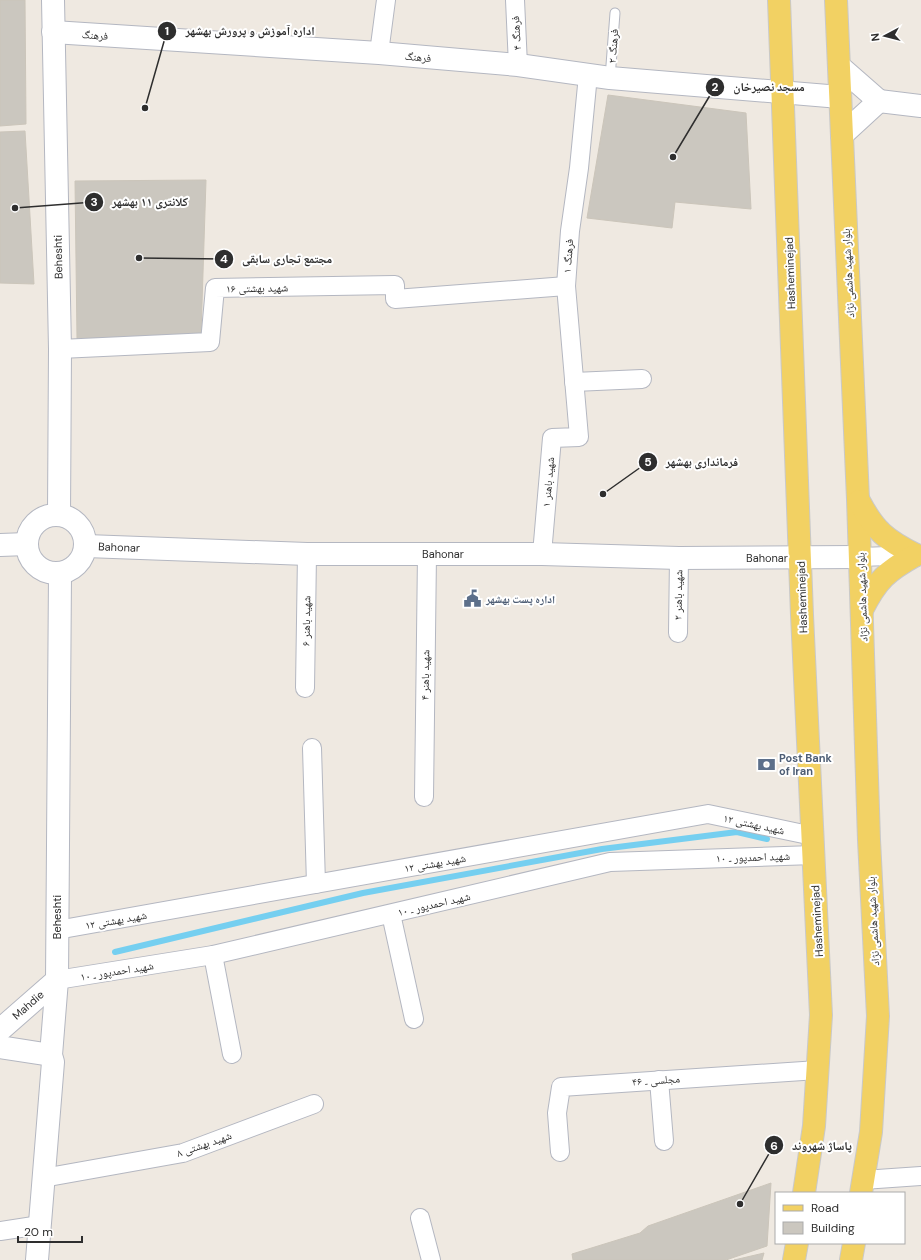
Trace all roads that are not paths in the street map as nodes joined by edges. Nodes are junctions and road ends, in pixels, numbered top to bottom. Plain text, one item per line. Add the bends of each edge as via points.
1 (54, 0) edge
2 (386, 0) edge
3 (515, 0) edge
4 (779, 0) edge
5 (836, 0) edge
6 (615, 13) dead end
7 (53, 32) junction
8 (379, 53) junction
9 (518, 65) junction
10 (839, 66) junction
11 (588, 75) junction
12 (610, 78) junction
13 (783, 92) junction
14 (840, 97) junction
15 (878, 102) junction
16 (921, 106) edge
17 (842, 134) junction
18 (566, 286) junction
19 (60, 350) junction
20 (642, 379) dead end
21 (574, 382) junction
22 (579, 437) joint
23 (858, 499) junction
24 (59, 515) junction
25 (27, 544) junction
26 (0, 545) edge
27 (86, 546) junction
28 (307, 554) junction
29 (427, 554) junction
30 (542, 554) junction
31 (918, 555) edge
32 (860, 557) junction
33 (679, 558) junction
34 (800, 558) junction
35 (60, 574) junction
36 (862, 610) junction
37 (678, 633) dead end
38 (305, 688) dead end
39 (312, 748) dead end
40 (424, 796) dead end
41 (813, 846) junction
42 (316, 884) junction
43 (391, 914) junction
44 (57, 930) junction
45 (213, 955) junction
46 (57, 980) junction
47 (414, 1019) dead end
48 (0, 1030) edge
49 (0, 1047) edge
50 (232, 1054) dead end
51 (51, 1055) junction
52 (818, 1070) junction
53 (659, 1080) junction
54 (314, 1104) dead end
55 (664, 1141) dead end
56 (560, 1152) dead end
57 (921, 1176) edge
58 (44, 1178) junction
59 (862, 1186) edge
60 (804, 1192) edge
61 (420, 1218) dead end
62 (40, 1225) junction
63 (0, 1231) edge
64 (797, 1244) edge
65 (854, 1244) edge
66 (37, 1260) edge
67 (431, 1260) edge
68 (794, 1260) edge
69 (851, 1260) edge

1 - 7 street, Beheshti
2 - 8 street
3 - 9 street, فرهنگ ۴
4 - 13 main road, Hasheminejad
5 - 10 main road, بلوار شهید هاشمی نژاد
6 - 12 lane, فرهنگ ۲
7 - 8 street, فرهنگ
7 - 19 street, Beheshti
8 - 9 street, فرهنگ
9 - 11 street, فرهنگ
10 - 14 main road, بلوار شهید هاشمی نژاد
10 - 15 street
11 - 12 street, فرهنگ
11 - 18 street, فرهنگ ۱
12 - 13 street, فرهنگ
13 - 14 street, فرهنگ
13 - 34 main road, Hasheminejad
14 - 17 main road, بلوار شهید هاشمی نژاد
15 - 16 street
15 - 17 street
17 - 23 main road, بلوار شهید هاشمی نژاد
18 - 19 street, شهید بهشتی ۱۶ via 395,299 394,285 215,288 210,342
18 - 21 street, فرهنگ ۱
19 - 24 street, Beheshti
20 - 21 street
21 - 22 street, فرهنگ ۱
22 - 30 street, شهید باهنر ۱ via 552,438
23 - 31 main road via 870,521 880,532 893,543
23 - 32 main road, بلوار شهید هاشمی نژاد
24 - 25 street via 47,516 36,522
24 - 27 street via 68,517 78,525 85,537
25 - 26 street
25 - 35 street via 28,554 33,563 50,573
27 - 28 street, Bahonar
27 - 35 street via 78,564
28 - 29 street, Bahonar
28 - 38 street, شهید باهنر ۶
29 - 30 street, Bahonar
29 - 40 street, شهید باهنر ۴
30 - 33 street, Bahonar
31 - 32 street
31 - 36 main road via 892,569 880,580
32 - 34 street, Bahonar
32 - 36 main road, بلوار شهید هاشمی نژاد
33 - 34 street, Bahonar
33 - 37 street, شهید باهنر ۲
34 - 41 main road, Hasheminejad
35 - 44 street, Beheshti
36 - 59 main road, بلوار شهید هاشمی نژاد via 869,840 878,1016 871,1132
39 - 42 street
41 - 42 street, شهید بهشتی ۱۲ via 708,814
41 - 43 street, شهید احمدپور ـ ۱۰ via 610,862
41 - 52 main road, Hasheminejad via 821,1015
42 - 44 street, شهید بهشتی ۱۲
43 - 45 street, شهید احمدپور ـ ۱۰
43 - 47 street
44 - 46 street, Beheshti
45 - 46 street, شهید احمدپور ـ ۱۰
45 - 50 street
46 - 48 street, Mahdie
46 - 51 street, Beheshti
49 - 51 street
51 - 58 street, Beheshti via 53,1062
52 - 53 street, مجلسی ـ ۴۶
52 - 60 main road, Hasheminejad via 814,1126
53 - 55 street
53 - 56 street, مجلسی ـ ۴۶ via 561,1087 557,1113
54 - 58 street, شهید بهشتی ۸ via 183,1153
57 - 59 street
58 - 62 street, Beheshti
61 - 67 street
62 - 63 street
62 - 66 street, Beheshti
64 - 68 main road
65 - 69 main road

